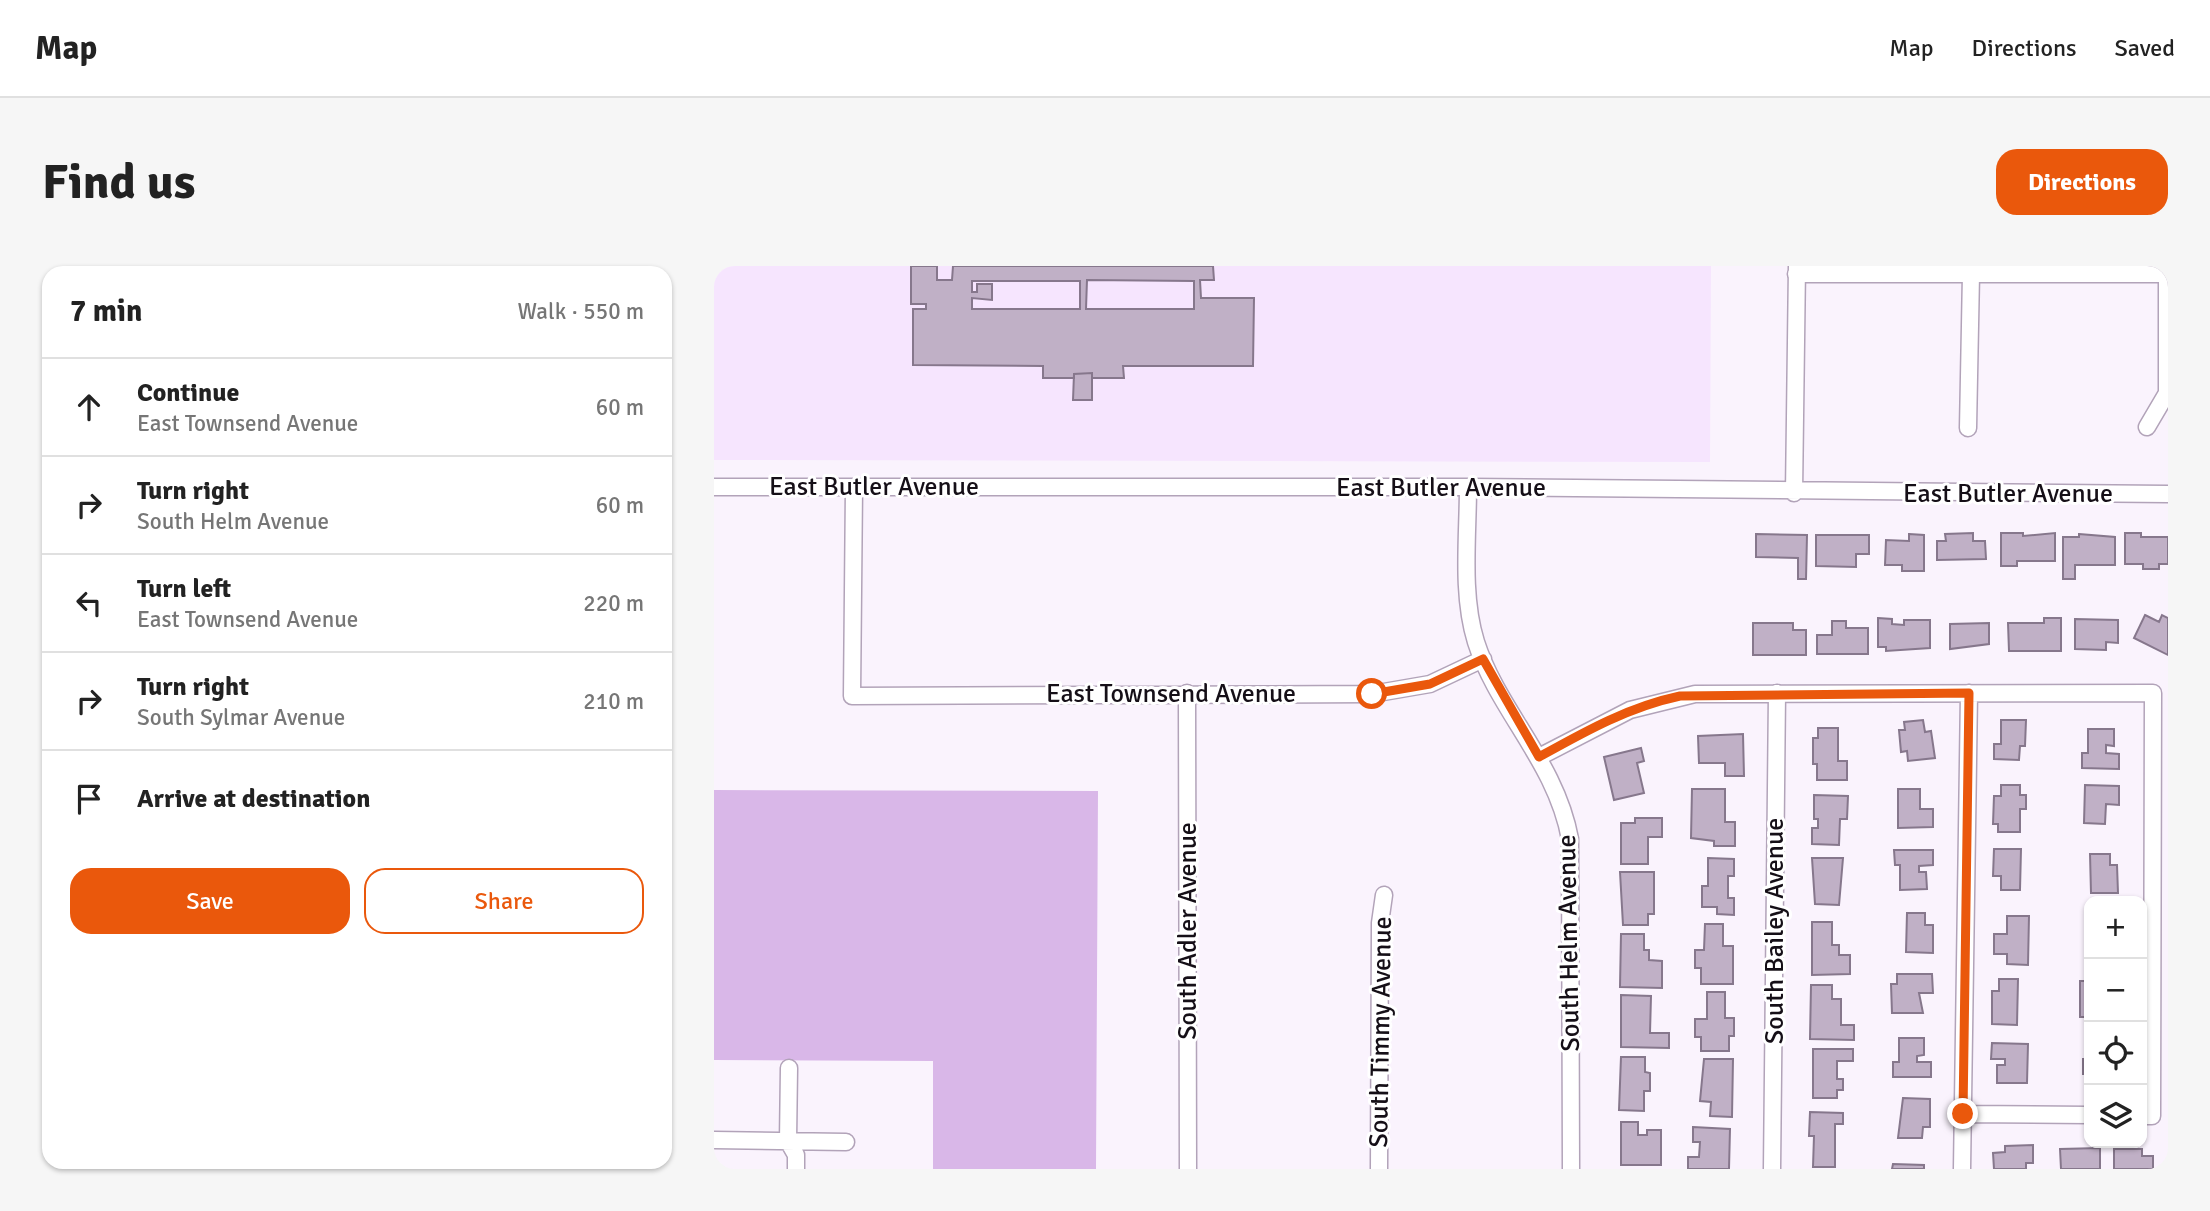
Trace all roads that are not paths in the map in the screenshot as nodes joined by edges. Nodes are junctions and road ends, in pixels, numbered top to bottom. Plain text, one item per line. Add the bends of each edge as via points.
1 (2167, 266) edge
2 (1797, 270) edge
3 (1971, 274) junction
4 (2167, 274) edge
5 (1968, 428) dead end
6 (2147, 428) dead end
7 (714, 487) edge
8 (854, 487) junction
9 (1468, 487) junction
10 (1794, 493) junction
11 (2168, 494) edge
12 (1483, 659) junction
13 (1187, 693) junction
14 (1777, 693) junction
15 (1969, 693) junction
16 (1539, 757) junction
17 (1384, 895) dead end
18 (789, 1068) dead end
19 (1963, 1114) junction
20 (2084, 1115) edge
21 (2147, 1116) edge
22 (714, 1140) edge
23 (789, 1141) junction
24 (846, 1142) dead end
25 (796, 1169) edge
26 (1188, 1169) edge
27 (1379, 1169) edge
28 (1571, 1169) edge
29 (1772, 1169) edge
30 (1962, 1169) edge

1 - 4 street
2 - 3 street
2 - 10 street
3 - 4 street
3 - 5 street
4 - 6 street via 2167,393
7 - 8 street, East Butler Avenue
8 - 9 street, East Butler Avenue
8 - 13 street, East Townsend Avenue via 852,696
9 - 10 street, East Butler Avenue
9 - 12 street, South Helm Avenue via 1468,597
10 - 11 street, East Butler Avenue
12 - 13 street, East Townsend Avenue via 1430,684 1392,692
12 - 16 street, South Helm Avenue
13 - 26 street, South Adler Avenue
14 - 15 street
14 - 16 street via 1695,694 1657,701 1601,722
14 - 29 street, South Bailey Avenue
15 - 19 street
15 - 21 street via 2153,693
16 - 28 street, South Helm Avenue via 1563,808 1570,839
17 - 27 street, South Timmy Avenue
18 - 23 street
19 - 20 street
19 - 30 street
22 - 23 street
23 - 24 street
23 - 25 street

